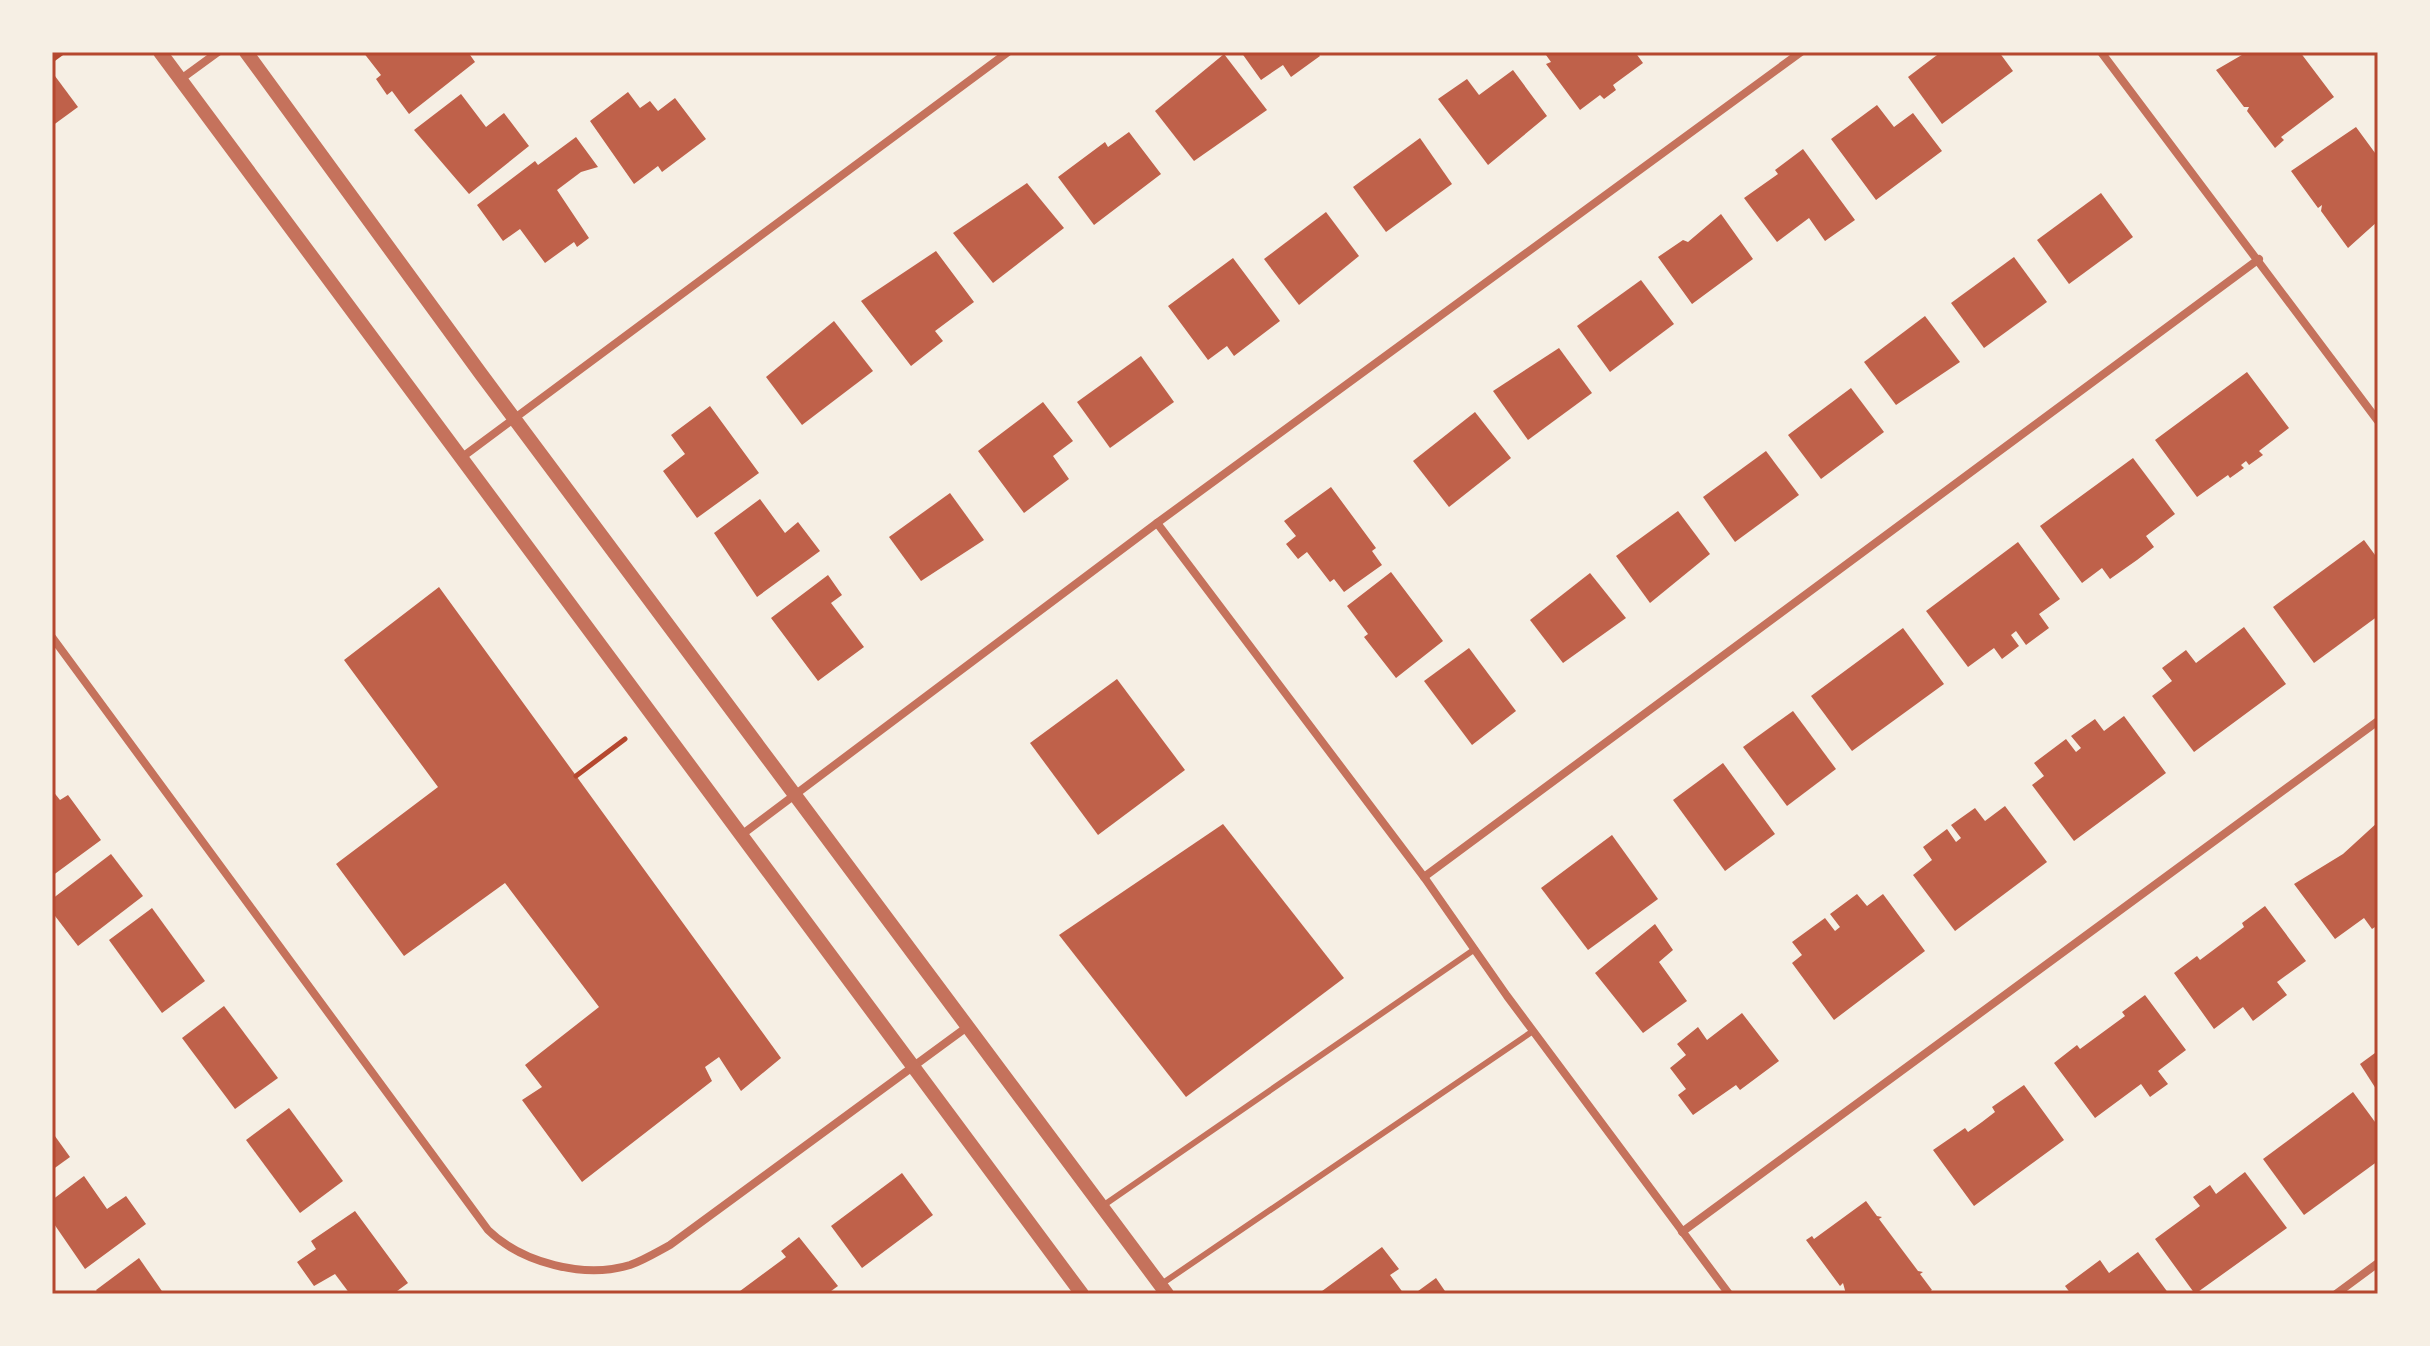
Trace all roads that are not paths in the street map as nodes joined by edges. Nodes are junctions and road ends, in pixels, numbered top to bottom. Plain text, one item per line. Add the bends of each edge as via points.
1 (160, 52) edge
2 (218, 52) edge
3 (246, 52) edge
4 (1008, 52) edge
5 (1801, 52) edge
6 (2101, 52) edge
7 (181, 79) junction
8 (2259, 259) junction
9 (515, 418) junction
10 (2378, 421) edge
11 (461, 458) junction
12 (1157, 523) junction
13 (52, 637) edge
14 (2378, 721) edge
15 (794, 793) junction
16 (740, 836) junction
17 (1424, 877) junction
18 (1475, 949) junction
19 (967, 1027) junction
20 (1533, 1031) junction
21 (913, 1065) junction
22 (1104, 1205) junction
23 (1682, 1232) junction
24 (2378, 1263) edge
25 (1164, 1290) edge
26 (1082, 1294) edge
27 (1729, 1294) edge
28 (2336, 1294) edge

1 - 7 street
2 - 7 street
3 - 9 street
4 - 9 street
5 - 12 street
6 - 8 street
7 - 11 street
8 - 10 street
8 - 17 street
9 - 11 street
9 - 15 street
11 - 16 street
12 - 15 street
12 - 17 street
13 - 21 street via 488,1230 526,1256 576,1268 642,1260 670,1245
14 - 23 street
15 - 16 street
15 - 19 street
16 - 21 street
17 - 18 street
18 - 20 street
18 - 22 lane
19 - 21 street
19 - 22 street
20 - 23 street
20 - 25 lane
21 - 26 street
22 - 25 street
23 - 27 street
24 - 28 street

